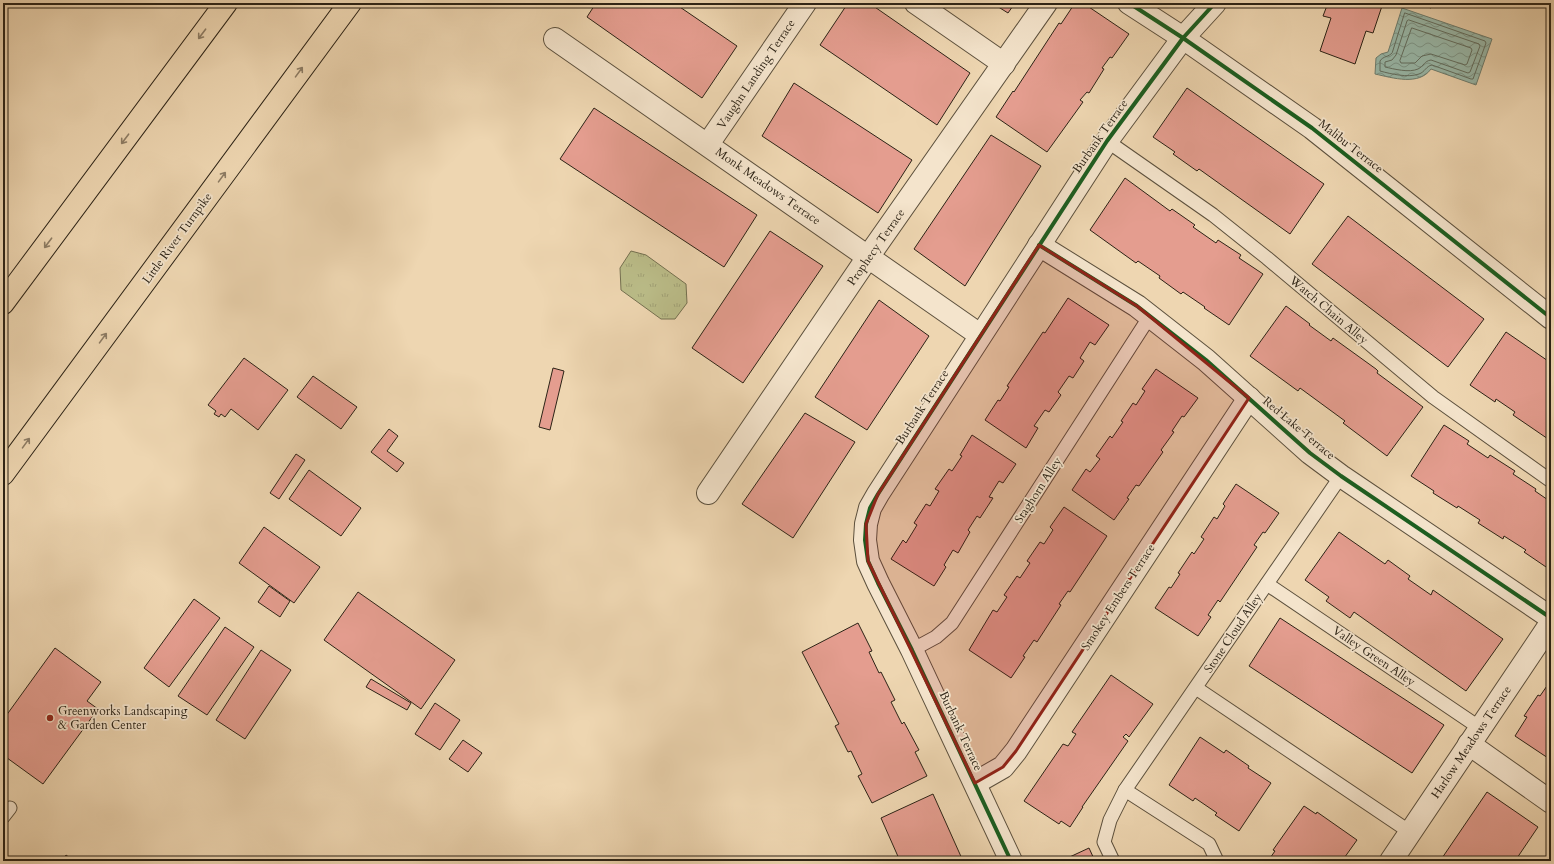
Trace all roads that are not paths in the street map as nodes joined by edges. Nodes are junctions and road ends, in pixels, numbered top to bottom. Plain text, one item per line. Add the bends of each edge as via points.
1 (226, 3) edge
2 (350, 3) edge
3 (805, 3) edge
4 (916, 3) edge
5 (1046, 3) edge
6 (1129, 3) edge
7 (1214, 3) edge
8 (1183, 38) junction
9 (555, 39) dead end
10 (1004, 64) junction
11 (1107, 141) junction
12 (708, 144) junction
13 (1039, 245) junction
14 (868, 257) junction
15 (3, 304) edge
16 (1150, 316) junction
17 (1551, 318) edge
18 (980, 335) junction
19 (1249, 398) junction
20 (3, 474) edge
21 (1341, 476) junction
22 (1551, 481) edge
23 (708, 493) dead end
24 (1267, 584) junction
25 (1551, 618) edge
26 (1551, 623) edge
27 (912, 650) junction
28 (1196, 688) junction
29 (1475, 736) junction
30 (975, 784) junction
31 (1125, 790) junction
32 (1551, 802) edge
33 (1410, 832) junction
34 (1011, 861) edge
35 (1113, 861) edge
36 (1217, 861) edge
37 (1391, 861) edge

1 -> 15 highway
20 -> 2 highway, Little River Turnpike
3 - 12 street, Vaughn Landing Terrace
4 - 10 street
5 - 10 street, Prophecy Terrace
6 - 8 street, Malibu Terrace
7 - 8 street, Burbank Terrace
8 - 11 street, Burbank Terrace
8 - 17 street, Malibu Terrace via 1312,128
9 - 12 street, Monk Meadows Terrace
10 - 14 street, Prophecy Terrace
11 - 13 street, Burbank Terrace
11 - 22 lane, Watch Chain Alley via 1213,215 1433,397
12 - 14 street, Monk Meadows Terrace
13 - 16 street, Red Lake Terrace
13 - 18 street, Burbank Terrace
14 - 18 street, Monk Meadows Terrace
14 - 23 street, Prophecy Terrace
16 - 19 street, Red Lake Terrace
16 - 27 lane, Staghorn Alley via 952,623 936,637
18 - 27 street, Burbank Terrace via 878,494 870,508 866,524 868,561
19 - 21 street, Red Lake Terrace via 1310,453
19 - 30 street, Smokey Embers Terrace via 1016,751 1003,766
21 - 24 lane, Stone Cloud Alley
21 - 25 street, Red Lake Terrace
24 - 28 lane, Stone Cloud Alley
24 - 29 lane, Valley Green Alley
26 - 29 street, Harlow Meadows Terrace
27 - 30 street, Burbank Terrace
28 - 31 lane, Stone Cloud Alley
28 - 33 lane
29 - 32 street
29 - 33 street, Harlow Meadows Terrace
30 - 34 street, Burbank Terrace
31 - 35 lane, Stone Cloud Alley via 1110,820 1104,842
31 - 36 lane via 1209,844
33 - 37 street, Harlow Meadows Terrace

